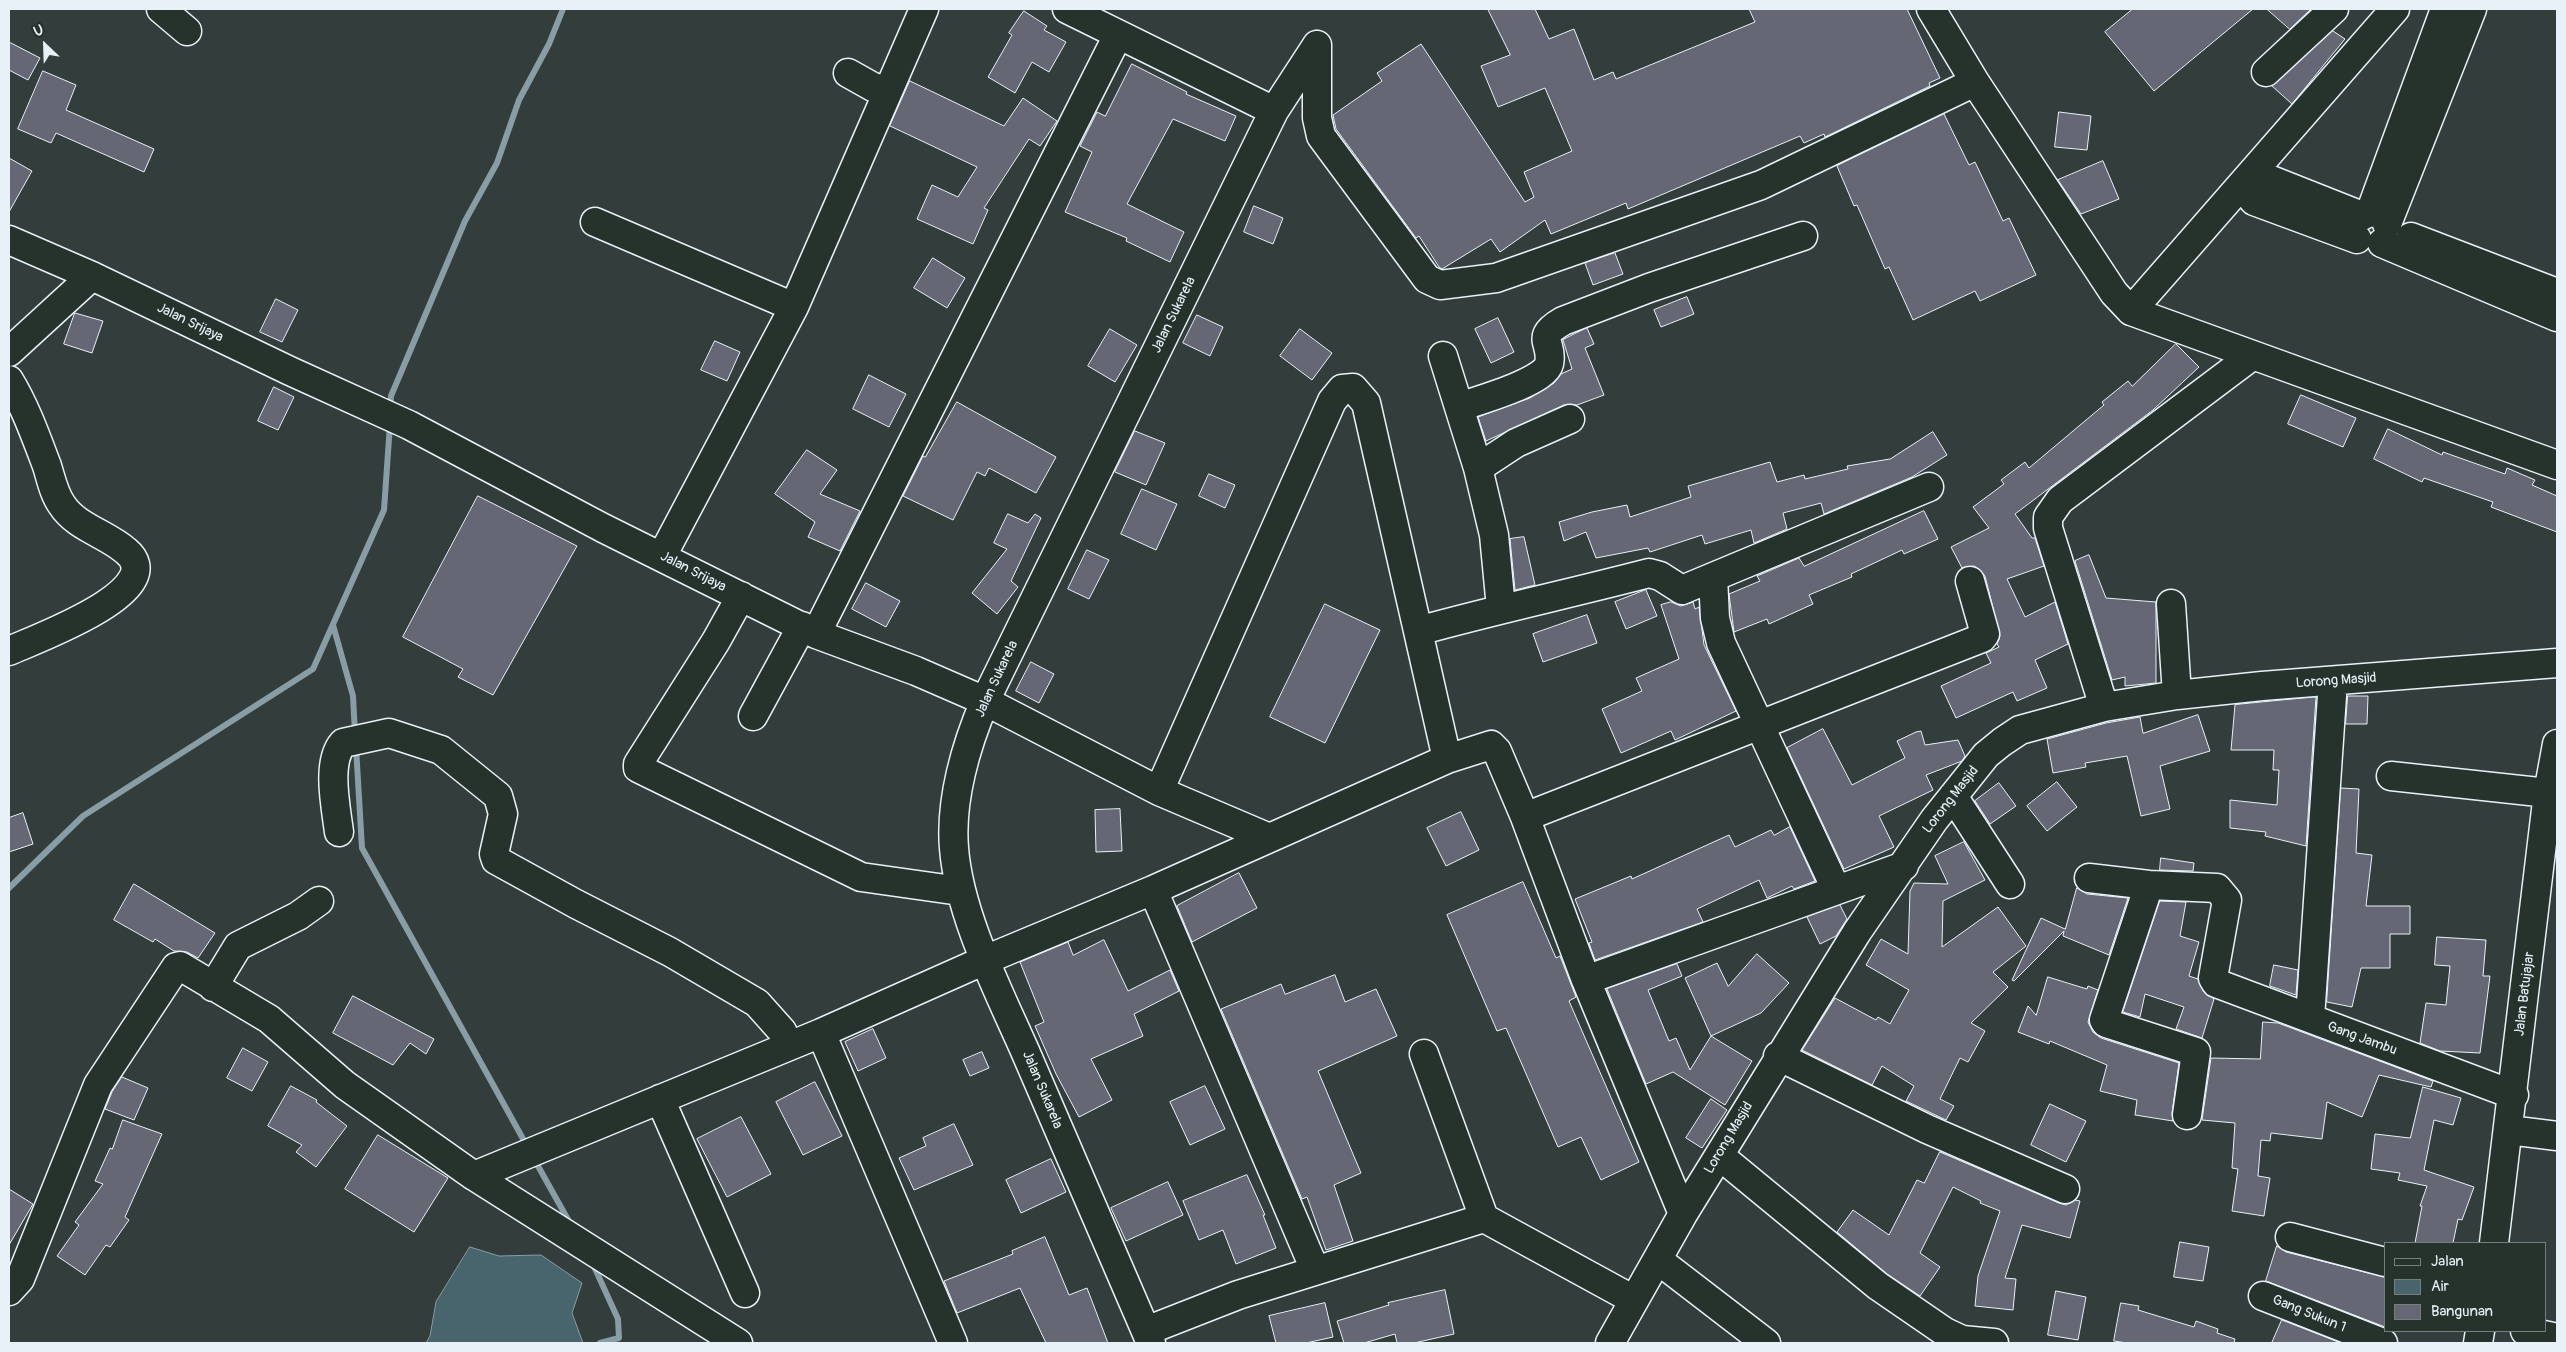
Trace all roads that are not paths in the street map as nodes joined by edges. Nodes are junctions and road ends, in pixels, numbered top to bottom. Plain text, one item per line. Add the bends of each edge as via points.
1 (161, 9) edge
2 (924, 9) edge
3 (1067, 9) edge
4 (1931, 9) edge
5 (2334, 9) edge
6 (2396, 9) edge
7 (2445, 9) edge
8 (2472, 9) edge
9 (1108, 23) edge
10 (187, 31) dead end
11 (2266, 72) dead end
12 (848, 73) dead end
13 (1975, 82) junction
14 (887, 91) junction
15 (1274, 111) junction
16 (595, 222) dead end
17 (2374, 227) junction
18 (1803, 236) dead end
19 (9, 240) edge
20 (92, 276) junction
21 (2557, 293) edge
22 (794, 307) junction
23 (2131, 311) junction
24 (2557, 316) edge
25 (9, 352) edge
26 (2253, 355) junction
27 (1444, 356) dead end
28 (9, 380) edge
29 (1458, 407) junction
30 (1570, 419) dead end
31 (2557, 465) edge
32 (1478, 468) junction
33 (1929, 487) dead end
34 (662, 556) junction
35 (1713, 577) junction
36 (1970, 581) dead end
37 (741, 596) junction
38 (2172, 604) dead end
39 (1501, 608) junction
40 (809, 630) junction
41 (1418, 631) junction
42 (9, 651) edge
43 (2557, 663) edge
44 (2333, 681) junction
45 (2177, 695) junction
46 (985, 701) junction
47 (2104, 706) junction
48 (753, 716) dead end
49 (1758, 726) junction
50 (1447, 759) junction
51 (2554, 770) edge
52 (2390, 776) dead end
53 (1159, 791) junction
54 (1953, 796) junction
55 (1525, 816) junction
56 (339, 832) dead end
57 (1267, 837) junction
58 (1904, 866) junction
59 (2089, 878) dead end
60 (2010, 884) dead end
61 (2149, 885) junction
62 (1836, 889) junction
63 (1153, 890) junction
64 (960, 891) junction
65 (319, 901) dead end
66 (985, 960) junction
67 (1586, 980) junction
68 (213, 987) junction
69 (2310, 1018) junction
70 (821, 1033) junction
71 (789, 1046) junction
72 (1424, 1054) dead end
73 (1778, 1056) junction
74 (2514, 1095) junction
75 (660, 1099) junction
76 (2187, 1115) dead end
77 (2509, 1130) junction
78 (2557, 1136) edge
79 (1720, 1156) junction
80 (474, 1176) junction
81 (2065, 1189) dead end
82 (1683, 1214) junction
83 (1484, 1218) junction
84 (2290, 1237) dead end
85 (2494, 1242) edge
86 (1658, 1260) junction
87 (2384, 1262) edge
88 (1315, 1270) junction
89 (9, 1291) edge
90 (745, 1293) dead end
91 (2263, 1296) dead end
92 (1634, 1300) junction
93 (2529, 1332) edge
94 (1148, 1337) edge
95 (2557, 1339) edge
96 (1961, 1342) edge
97 (738, 1343) edge
98 (953, 1343) edge
99 (1610, 1343) edge
100 (1766, 1343) edge
101 (1994, 1343) edge
102 (2383, 1343) edge
103 (2556, 1343) edge

1 - 10 street
2 - 14 street
3 - 9 street
4 - 13 street
5 - 11 street
6 - 23 street
7 - 17 street
8 - 17 street
9 - 15 street
9 - 40 street
12 - 14 street
13 - 15 street, Jalan Sukarela via 1761,185 1496,278 1440,285 1427,279 1321,136 1317,118 1318,45
13 - 23 street via 2114,293
14 - 22 street
15 - 46 street, Jalan Sukarela
16 - 22 street
17 - 21 street via 2458,254
17 - 24 street
18 - 29 street via 1562,321 1550,328 1546,339 1549,364 1545,370 1523,385
19 - 20 street, Jalan Srijaya
20 - 25 street
20 - 34 street, Jalan Srijaya via 409,425
22 - 34 street
23 - 26 street
26 - 31 street
26 - 47 street via 2060,500 2048,517 2057,562
27 - 29 street
28 - 42 street via 17,392 66,512 126,550 137,571 134,579 111,602
29 - 32 street
30 - 32 street via 1516,443
32 - 39 street via 1494,535
33 - 35 street
34 - 37 street, Jalan Srijaya
35 - 39 street via 1682,590 1649,573
35 - 49 street via 1721,643
36 - 49 street via 1985,634 1982,638
37 - 40 street, Jalan Srijaya
37 - 64 street via 638,768 861,878
38 - 45 street
39 - 41 street
40 - 46 street, Jalan Srijaya
40 - 48 street
41 - 50 street
41 - 53 street via 1366,403 1353,388 1342,389 1332,401
43 - 44 street, Lorong Masjid
44 - 45 street, Lorong Masjid
44 - 69 street
45 - 47 street, Lorong Masjid
46 - 53 street, Jalan Srijaya
46 - 64 street, Jalan Sukarela via 970,742 955,810 954,847
47 - 54 street, Lorong Masjid via 2020,730 1986,755
49 - 55 street
49 - 62 street
50 - 55 street via 1491,745 1495,747
50 - 57 street
51 - 52 street
51 - 74 street, Jalan Batujajar
53 - 57 street, Jalan Srijaya
54 - 58 street, Lorong Masjid
54 - 60 street
55 - 67 street
56 - 71 street via 333,777 336,752 354,740 389,733 441,750 498,796 503,814 494,854 496,860 670,952 757,1003 782,1031
57 - 63 street
58 - 62 street
58 - 73 street, Lorong Masjid via 1857,932
59 - 61 street
61 - 69 street, Gang Jambu via 2217,888 2227,900 2212,978 2216,983
61 - 76 street via 2104,1020 2196,1052
62 - 67 street
63 - 66 street
63 - 88 street
64 - 66 street, Jalan Sukarela
65 - 68 street via 298,916 238,946
66 - 70 street
66 - 94 street, Jalan Sukarela
67 - 82 street
68 - 80 street via 269,1019 345,1085
68 - 89 street via 180,966 176,967 98,1085 20,1279
69 - 74 street, Gang Jambu
70 - 71 street
70 - 98 street
71 - 75 street
72 - 83 street
73 - 79 street, Lorong Masjid
73 - 81 street via 1927,1129
74 - 77 street, Jalan Batujajar
75 - 80 street
75 - 90 street
77 - 78 street
77 - 85 street, Jalan Batujajar
79 - 82 street, Lorong Masjid
79 - 96 street via 1878,1286
80 - 97 street
82 - 86 street, Lorong Masjid
83 - 88 street
83 - 92 street
84 - 87 street
86 - 92 street, Lorong Masjid
86 - 100 street
88 - 94 street via 1238,1295
91 - 102 street, Gang Sukun 1
92 - 99 street, Lorong Masjid
93 - 95 street
95 - 103 street
96 - 101 street

